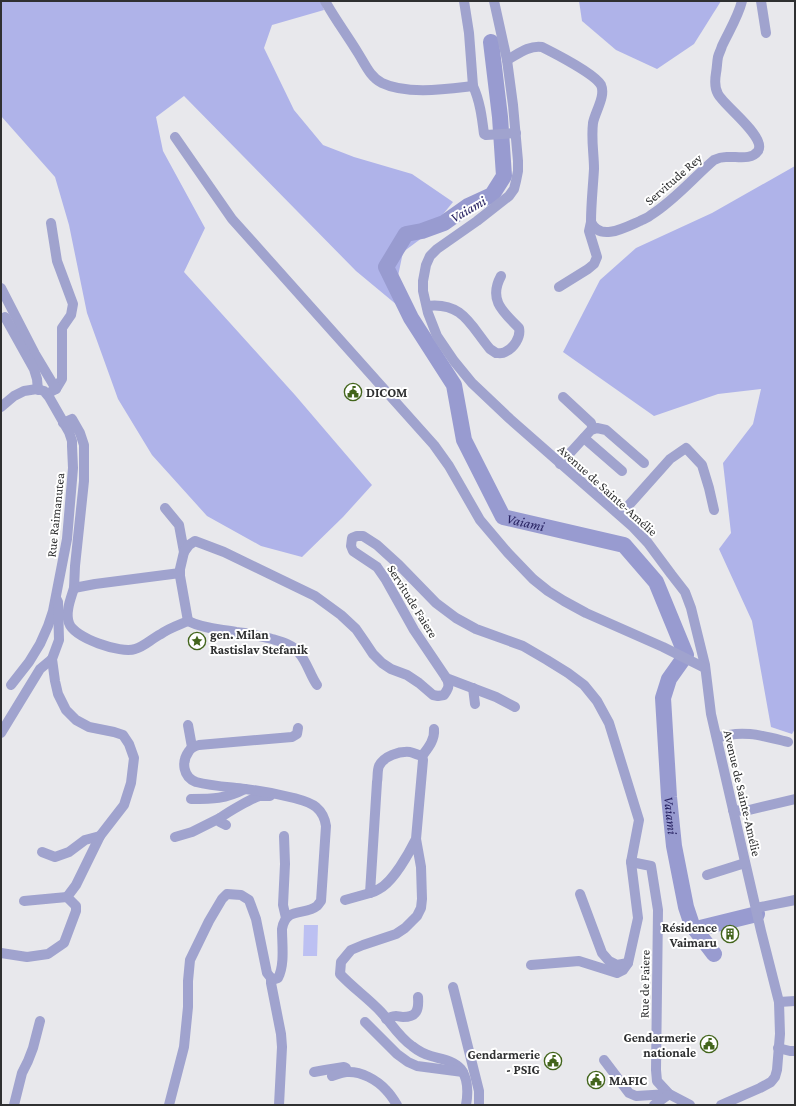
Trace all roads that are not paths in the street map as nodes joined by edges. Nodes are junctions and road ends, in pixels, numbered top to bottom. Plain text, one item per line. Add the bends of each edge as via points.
1 (325, 1) edge
2 (464, 1) edge
3 (494, 1) edge
4 (742, 1) edge
5 (761, 1) edge
6 (766, 33) dead end
7 (507, 60) junction
8 (473, 86) junction
9 (512, 133) junction
10 (175, 137) dead end
11 (591, 222) junction
12 (51, 223) dead end
13 (501, 276) dead end
14 (559, 287) dead end
15 (1, 288) edge
16 (427, 306) junction
17 (5, 317) dead end
18 (56, 389) junction
19 (42, 392) junction
20 (563, 397) dead end
21 (2, 404) edge
22 (64, 423) junction
23 (593, 429) junction
24 (584, 438) junction
25 (644, 463) dead end
26 (560, 464) junction
27 (622, 471) dead end
28 (164, 508) dead end
29 (714, 510) dead end
30 (620, 516) junction
31 (184, 552) junction
32 (180, 573) junction
33 (74, 588) junction
34 (56, 598) junction
35 (188, 621) junction
36 (52, 659) junction
37 (705, 668) junction
38 (446, 678) junction
39 (11, 685) dead end
40 (317, 685) dead end
41 (473, 688) junction
42 (475, 704) dead end
43 (515, 706) dead end
44 (188, 725) dead end
45 (298, 728) dead end
46 (434, 729) dead end
47 (1, 733) edge
48 (717, 738) junction
49 (788, 742) dead end
50 (192, 748) junction
51 (422, 756) junction
52 (246, 789) junction
53 (282, 795) junction
54 (191, 799) dead end
55 (795, 799) edge
56 (733, 810) junction
57 (100, 836) junction
58 (284, 836) dead end
59 (175, 837) dead end
60 (416, 839) junction
61 (42, 852) dead end
62 (631, 862) junction
63 (745, 863) junction
64 (707, 875) dead end
65 (370, 893) junction
66 (580, 894) dead end
67 (67, 897) junction
68 (345, 900) dead end
69 (795, 900) edge
70 (24, 901) dead end
71 (756, 908) junction
72 (286, 918) junction
73 (1, 953) edge
74 (628, 963) junction
75 (531, 965) dead end
76 (271, 978) junction
77 (453, 987) dead end
78 (418, 997) dead end
79 (795, 1001) edge
80 (779, 1002) junction
81 (386, 1019) junction
82 (40, 1021) dead end
83 (365, 1022) dead end
84 (778, 1048) junction
85 (795, 1051) edge
86 (604, 1060) dead end
87 (314, 1072) dead end
88 (463, 1072) junction
89 (357, 1073) junction
90 (332, 1076) dead end
91 (669, 1094) junction
92 (14, 1105) edge
93 (169, 1105) edge
94 (279, 1105) edge
95 (397, 1105) edge
96 (466, 1105) edge
97 (479, 1105) edge
98 (654, 1105) edge
99 (690, 1105) edge
100 (721, 1105) edge

1 - 8 street via 370,74 381,83 394,88 428,90
2 - 8 street
3 - 7 street, Avenue de Sainte-Amélie
4 - 11 street, Servitude Rey via 718,57 715,80 722,101 756,137 759,145 757,152 748,157 726,156 714,160 661,208 625,228 603,232 596,229
5 - 6 street
7 - 9 street, Avenue de Sainte-Amélie
7 - 11 street via 530,48 542,47 580,68 600,83 602,92 592,131 594,169
8 - 9 street via 484,134
9 - 16 street, Avenue de Sainte-Amélie via 518,171 514,189 499,204 430,256 423,281
10 - 37 street via 232,219 434,446 449,466 480,520 521,567 548,591 564,601
11 - 14 street via 589,231 597,257 594,264
12 - 18 street via 57,261 74,304 72,315 62,328 62,379
13 - 16 street via 496,298 500,308 520,331 516,342 505,353 496,353 490,349 465,316 458,311 451,307
15 - 18 street
16 - 26 street, Avenue de Sainte-Amélie via 437,336 472,384
17 - 19 street via 34,369
18 - 19 street
19 - 21 street via 24,391
19 - 22 street, Rue Raimanutea
20 - 23 street via 591,423
22 - 33 street via 72,419 84,445 84,481
22 - 34 street, Rue Raimanutea via 72,441 73,468 67,539
23 - 24 street
23 - 25 street via 606,430
24 - 26 street
24 - 27 street
26 - 30 street, Avenue de Sainte-Amélie
28 - 31 street via 179,525
29 - 30 street via 702,465 686,448 670,458
30 - 37 street, Avenue de Sainte-Amélie via 648,543 685,592
31 - 32 street
31 - 38 street via 188,545 195,541 224,552 315,596 356,629 372,654 382,663 407,675 433,694 444,695 449,689
32 - 33 street
32 - 35 street
33 - 35 street via 68,611 69,624 83,637 98,644 132,650
34 - 36 street via 60,640
34 - 39 street, Rue Raimanutea via 40,644
35 - 40 street via 211,629 259,635 293,647 300,654
36 - 47 street via 40,669
36 - 57 street via 58,694 66,710 76,720 89,727 123,735 134,758 131,783 124,804
37 - 48 street, Avenue de Sainte-Amélie
38 - 41 street
38 - 62 street, Servitude Faiere via 377,567 353,551 352,538 364,536 377,545 436,603 456,618 476,629 523,646 584,685 597,701 609,723 639,820
41 - 42 street
41 - 43 street
44 - 50 street
45 - 50 street via 297,734 292,737 207,744
46 - 51 street via 434,735
48 - 49 street via 747,734
48 - 56 street, Avenue de Sainte-Amélie
50 - 52 street via 188,752 184,766 188,777 197,782
51 - 60 street
51 - 65 street via 409,752 391,755 379,768
52 - 53 street
52 - 54 street via 227,797
53 - 59 street via 260,796 223,822
53 - 72 street via 316,807 322,814 326,826 321,901 313,908
55 - 56 street via 745,811
56 - 63 street, Avenue de Sainte-Amélie
57 - 61 street via 85,840 69,852 56,857
57 - 67 street via 76,885
58 - 72 street via 283,905
60 - 65 street via 394,875 386,884
60 - 81 street via 421,867 422,899 417,916 396,934 351,950 341,962 340,974
62 - 74 street via 638,918
62 - 91 street, Rue de Faiere via 651,866 658,910 656,1070 657,1081
63 - 64 street
63 - 71 street, Avenue de Sainte-Amélie
65 - 68 street
66 - 74 street via 602,953 609,962 617,965
67 - 70 street
67 - 73 street via 76,906 76,911 64,943 48,954 27,957
69 - 71 street
71 - 80 street, Avenue de Sainte-Amélie
72 - 76 street via 282,929 281,972 278,978
74 - 75 street via 617,973 579,961
76 - 93 street via 267,973 256,919 249,900 242,894 227,894 218,904 190,960 184,1047
76 - 94 street via 282,1047
77 - 97 street via 479,1091
78 - 81 street via 418,1009 412,1016
79 - 80 street
80 - 84 street, Avenue de Sainte-Amélie
81 - 88 street via 420,1052 454,1063
82 - 92 street
83 - 88 street via 408,1062 417,1066
84 - 85 street
84 - 100 street, Avenue de Sainte-Amélie via 777,1070 771,1082
86 - 91 street via 629,1094
87 - 89 street via 344,1067
88 - 96 street via 467,1089
89 - 90 street via 347,1072
89 - 95 street via 379,1083
91 - 98 street
91 - 99 street, Rue de Faiere

